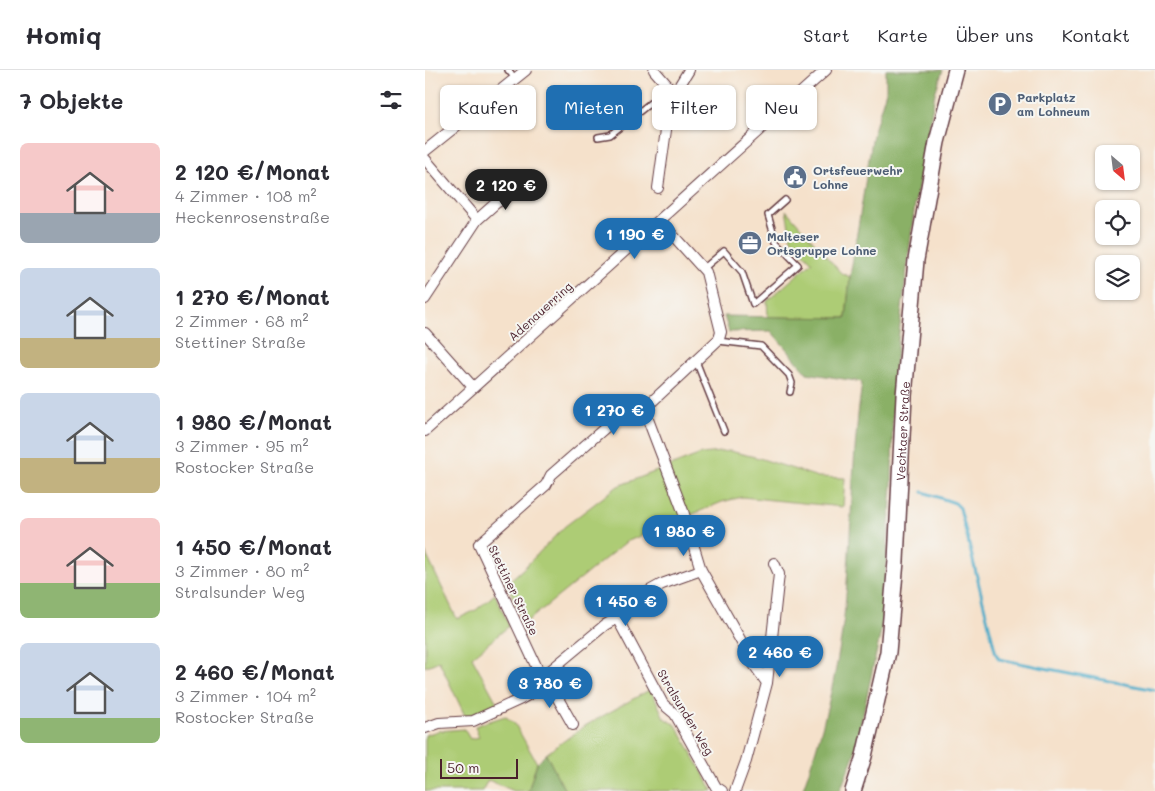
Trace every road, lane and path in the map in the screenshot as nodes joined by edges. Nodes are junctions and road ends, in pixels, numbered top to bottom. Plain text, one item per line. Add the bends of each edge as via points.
1 (508, 70) edge
2 (526, 70) edge
3 (654, 70) edge
4 (689, 70) edge
5 (826, 70) edge
6 (956, 70) edge
7 (515, 78) junction
8 (667, 85) edge
9 (679, 85) edge
10 (652, 102) edge
11 (665, 130) edge
12 (598, 137) dead end
13 (425, 151) edge
14 (425, 159) edge
15 (658, 188) dead end
16 (530, 192) dead end
17 (785, 200) dead end
18 (477, 220) junction
19 (660, 221) junction
20 (703, 269) junction
21 (425, 299) edge
22 (425, 333) edge
23 (717, 341) junction
24 (696, 362) junction
25 (473, 387) junction
26 (790, 392) dead end
27 (644, 410) junction
28 (425, 430) edge
29 (724, 431) dead end
30 (774, 563) dead end
31 (701, 570) junction
32 (617, 618) junction
33 (546, 680) junction
34 (767, 683) junction
35 (573, 725) dead end
36 (425, 728) edge
37 (722, 791) edge
38 (735, 791) edge
39 (853, 791) edge

1 - 7 lane
2 - 7 street
3 - 8 street
4 - 9 street
5 - 19 street, Adenauerring
6 - 39 main road, Vechtaer Straße via 937,142 916,260 888,652
7 - 13 street
10 - 12 lane via 610,135
11 - 15 street
14 - 18 street
16 - 18 street via 513,193
17 - 20 lane via 769,215 776,242 798,265 753,304 742,272 723,251
18 - 21 street
19 - 20 street
19 - 25 street, Adenauerring
20 - 23 street via 721,332
22 - 25 street
23 - 24 street
23 - 26 lane via 761,346 789,375
24 - 27 street
24 - 29 lane
25 - 28 street, Adenauerring
27 - 31 street via 683,511
27 - 33 street, Stettiner Straße via 621,414 479,544 538,670
30 - 34 street via 779,574
31 - 32 street via 651,590
31 - 34 street
32 - 33 street via 552,670
32 - 37 street, Stralsunder Weg via 663,704 675,714 716,787
33 - 35 street
33 - 36 street via 537,690 521,699 473,721 439,723
34 - 38 street

